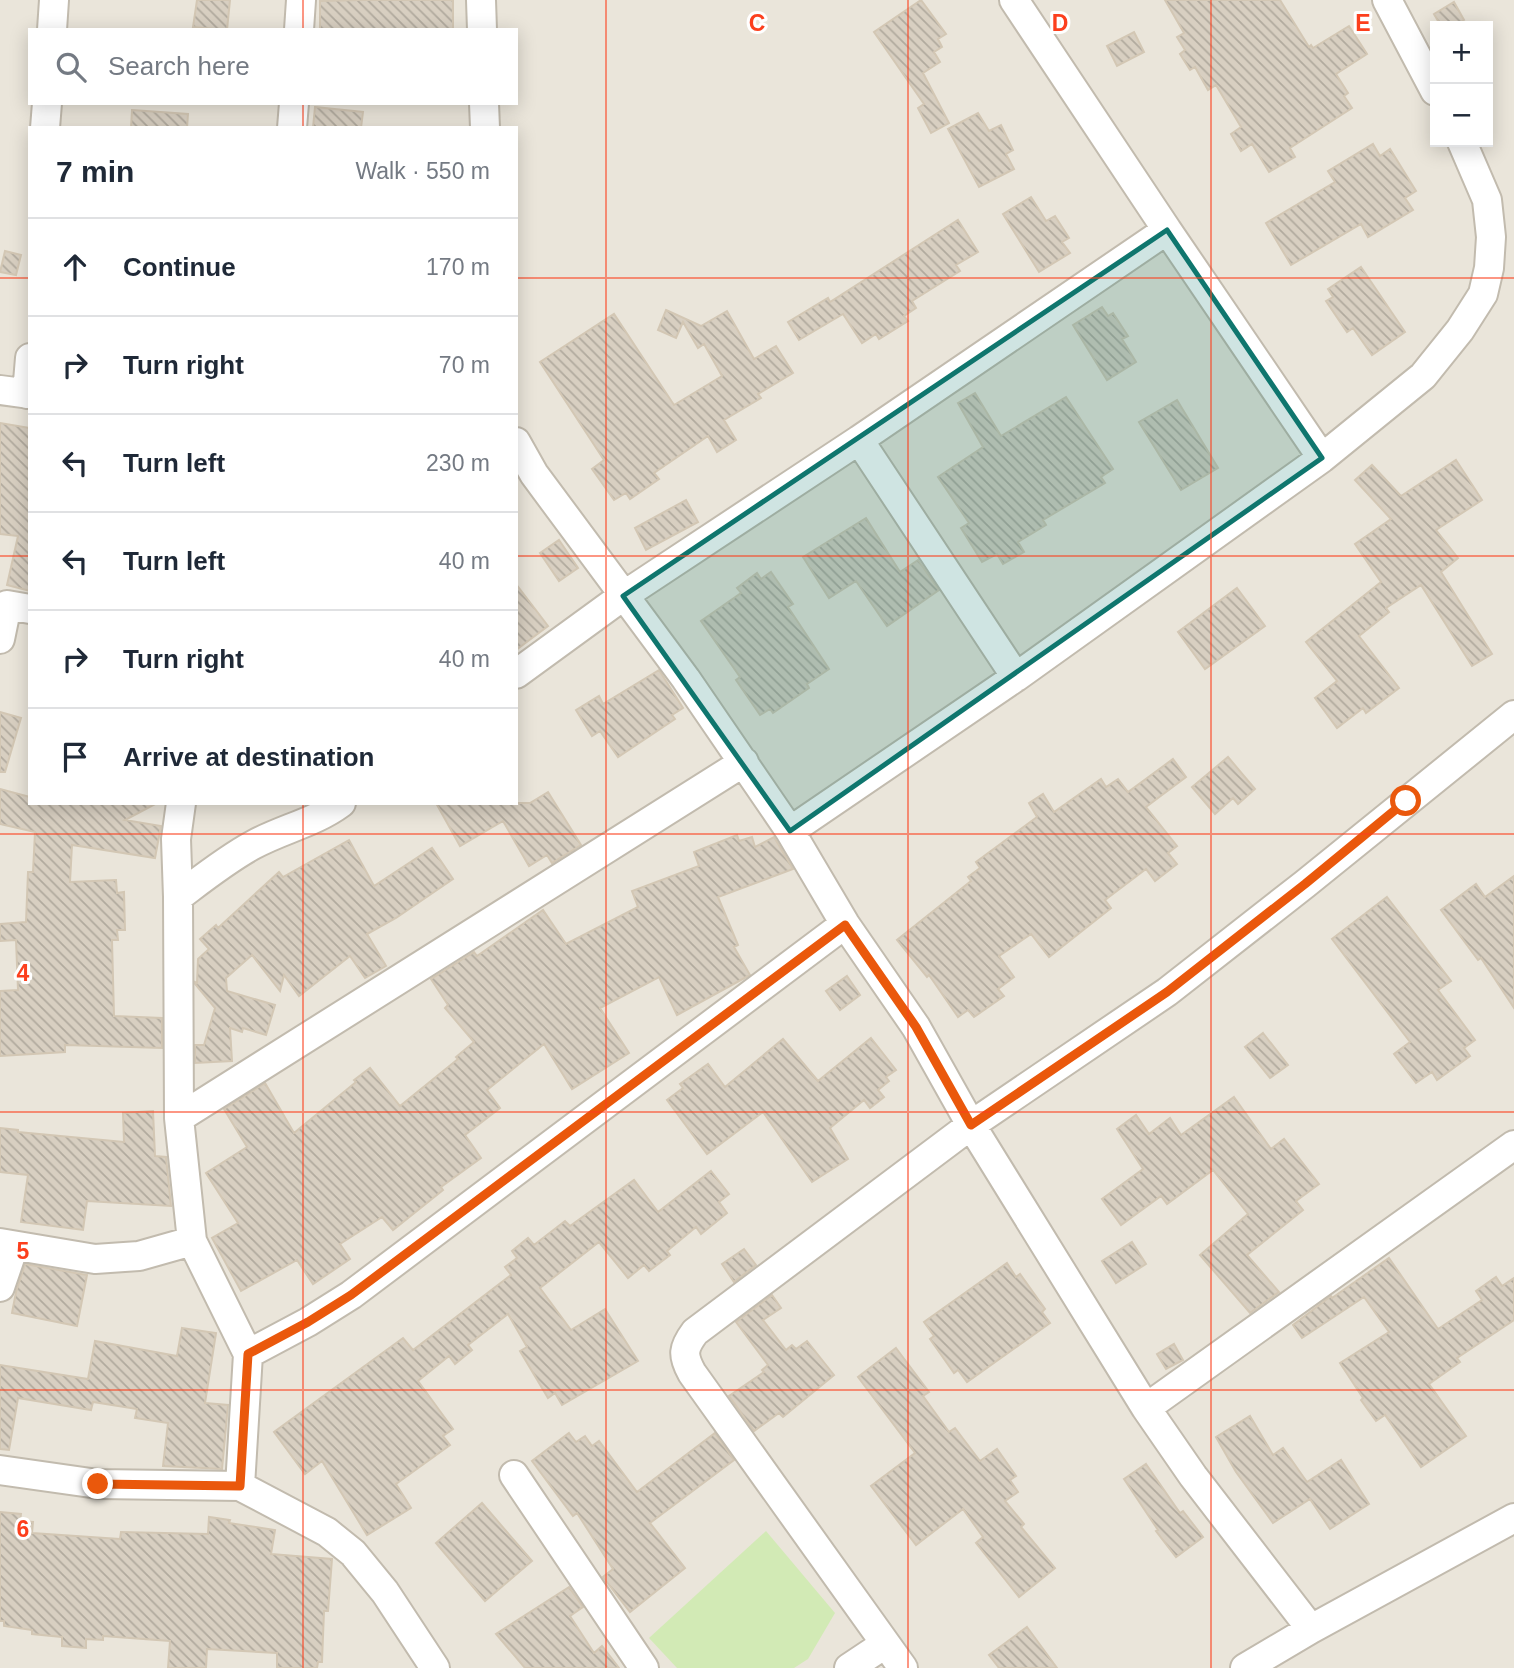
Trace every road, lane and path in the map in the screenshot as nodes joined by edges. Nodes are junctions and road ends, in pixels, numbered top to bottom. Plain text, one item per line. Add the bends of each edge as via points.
1 (54, 0) edge
2 (301, 0) edge
3 (481, 0) edge
4 (1014, 0) edge
5 (1387, 0) edge
6 (52, 28) edge
7 (299, 28) edge
8 (482, 28) edge
9 (1431, 84) edge
10 (47, 105) edge
11 (294, 105) edge
12 (484, 105) edge
13 (46, 126) edge
14 (292, 126) edge
15 (485, 126) edge
16 (1464, 147) edge
17 (1167, 230) junction
18 (28, 364) edge
19 (19, 392) edge
20 (859, 440) junction
21 (518, 446) edge
22 (1322, 457) junction
23 (623, 596) junction
24 (12, 606) edge
25 (0, 639) edge
26 (518, 673) edge
27 (1016, 677) junction
28 (1514, 715) edge
29 (744, 762) junction
30 (181, 805) edge
31 (338, 805) edge
32 (790, 831) junction
33 (178, 897) junction
34 (845, 925) junction
35 (179, 1118) junction
36 (971, 1125) junction
37 (1514, 1145) edge
38 (192, 1241) junction
39 (7, 1245) edge
40 (0, 1287) edge
41 (248, 1354) junction
42 (1146, 1408) junction
43 (0, 1470) edge
44 (514, 1475) dead end
45 (240, 1486) junction
46 (1514, 1518) edge
47 (1311, 1629) junction
48 (885, 1644) junction
49 (435, 1668) edge
50 (644, 1668) edge
51 (849, 1668) edge
52 (903, 1668) edge
53 (1245, 1668) edge

1 - 6 street
2 - 7 street
3 - 8 street
4 - 17 street
5 - 9 street
10 - 13 street
11 - 14 street
12 - 15 street
16 - 22 street via 1487,200 1491,237 1483,294 1423,376
17 - 20 street
17 - 22 street
18 - 19 street
20 - 23 street
20 - 27 street
21 - 23 street
22 - 27 street
23 - 26 street
23 - 29 street
24 - 25 street
27 - 32 street
28 - 36 street via 1167,992
29 - 32 street
29 - 35 street
30 - 33 street via 176,839
31 - 33 street via 255,844
32 - 34 street
33 - 35 street
34 - 36 street via 916,1027
34 - 41 street via 351,1295
35 - 38 street
36 - 42 street
36 - 48 street via 695,1332 684,1352 692,1373
37 - 42 street
38 - 39 street via 139,1256 95,1259
38 - 41 street
39 - 40 street
41 - 45 street
42 - 47 street
43 - 45 street via 98,1484
44 - 50 street
45 - 49 street via 327,1532 354,1553
46 - 47 street
47 - 53 street
48 - 51 street
48 - 52 street

